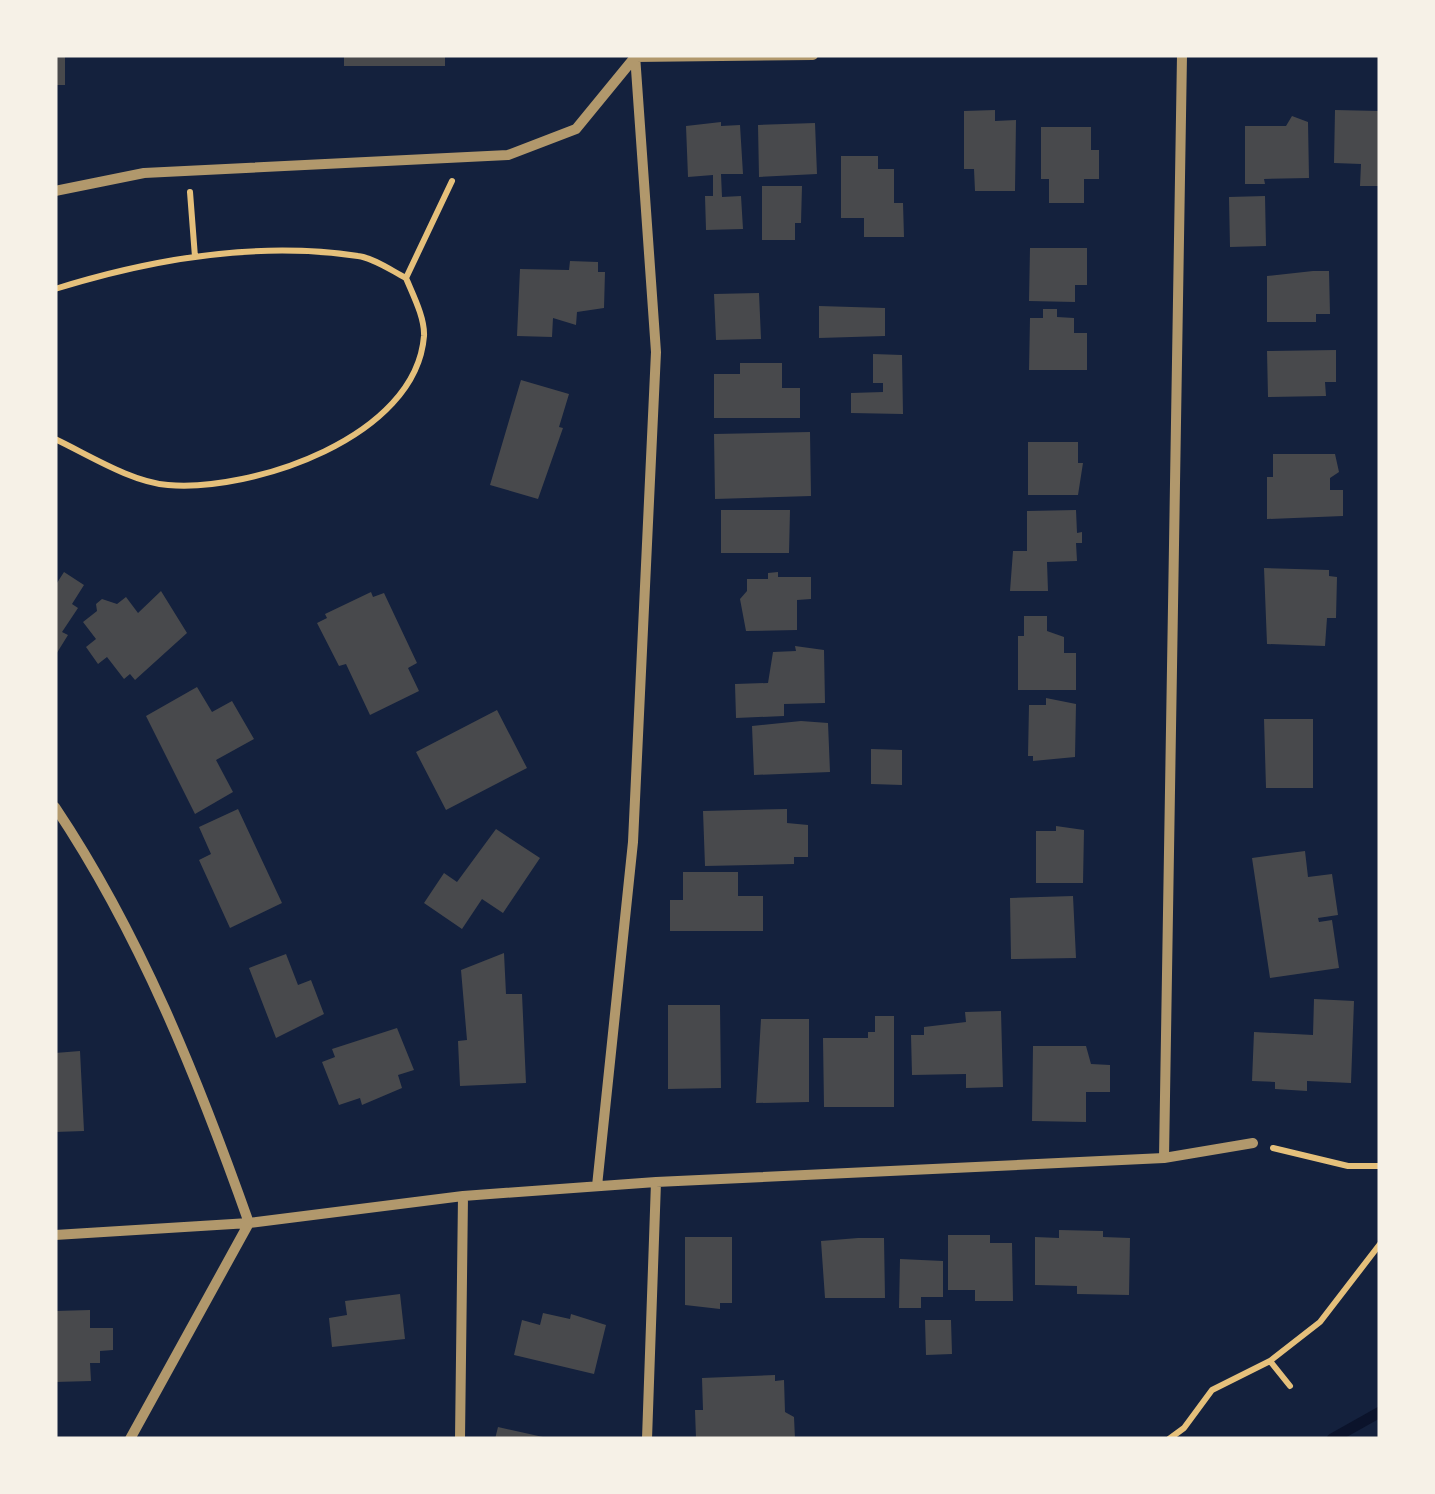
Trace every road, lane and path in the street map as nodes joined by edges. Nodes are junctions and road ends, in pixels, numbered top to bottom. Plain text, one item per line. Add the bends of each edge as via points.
1 (812, 55) edge
2 (1182, 55) edge
3 (635, 56) edge
4 (463, 157) junction
5 (55, 191) edge
6 (190, 195) dead end
7 (195, 257) junction
8 (406, 278) junction
9 (55, 289) edge
10 (55, 439) edge
11 (55, 807) edge
12 (1253, 1143) joint
13 (1164, 1158) junction
14 (1380, 1166) edge
15 (656, 1182) junction
16 (596, 1186) junction
17 (464, 1196) junction
18 (249, 1223) junction
19 (55, 1236) edge
20 (1380, 1244) edge
21 (1270, 1360) junction
22 (1290, 1386) dead end
23 (130, 1439) edge
24 (460, 1439) edge
25 (647, 1439) edge
26 (1169, 1439) edge

1 - 3 street
2 - 13 street
3 - 4 street via 576,129 508,155
3 - 16 street via 656,352 634,842
4 - 5 street via 144,173
4 - 8 path
6 - 7 path
7 - 8 path via 362,256
7 - 9 path
8 - 10 path via 424,336 410,374 391,403 330,451 238,482 178,486
11 - 18 street via 105,882 210,1114
12 - 13 street
12 - 14 path via 1348,1166
13 - 15 street
15 - 16 street
15 - 25 street
16 - 17 street
17 - 18 street
17 - 24 street
18 - 19 street
18 - 23 street
20 - 21 path via 1320,1322
21 - 22 path
21 - 26 path via 1212,1390

